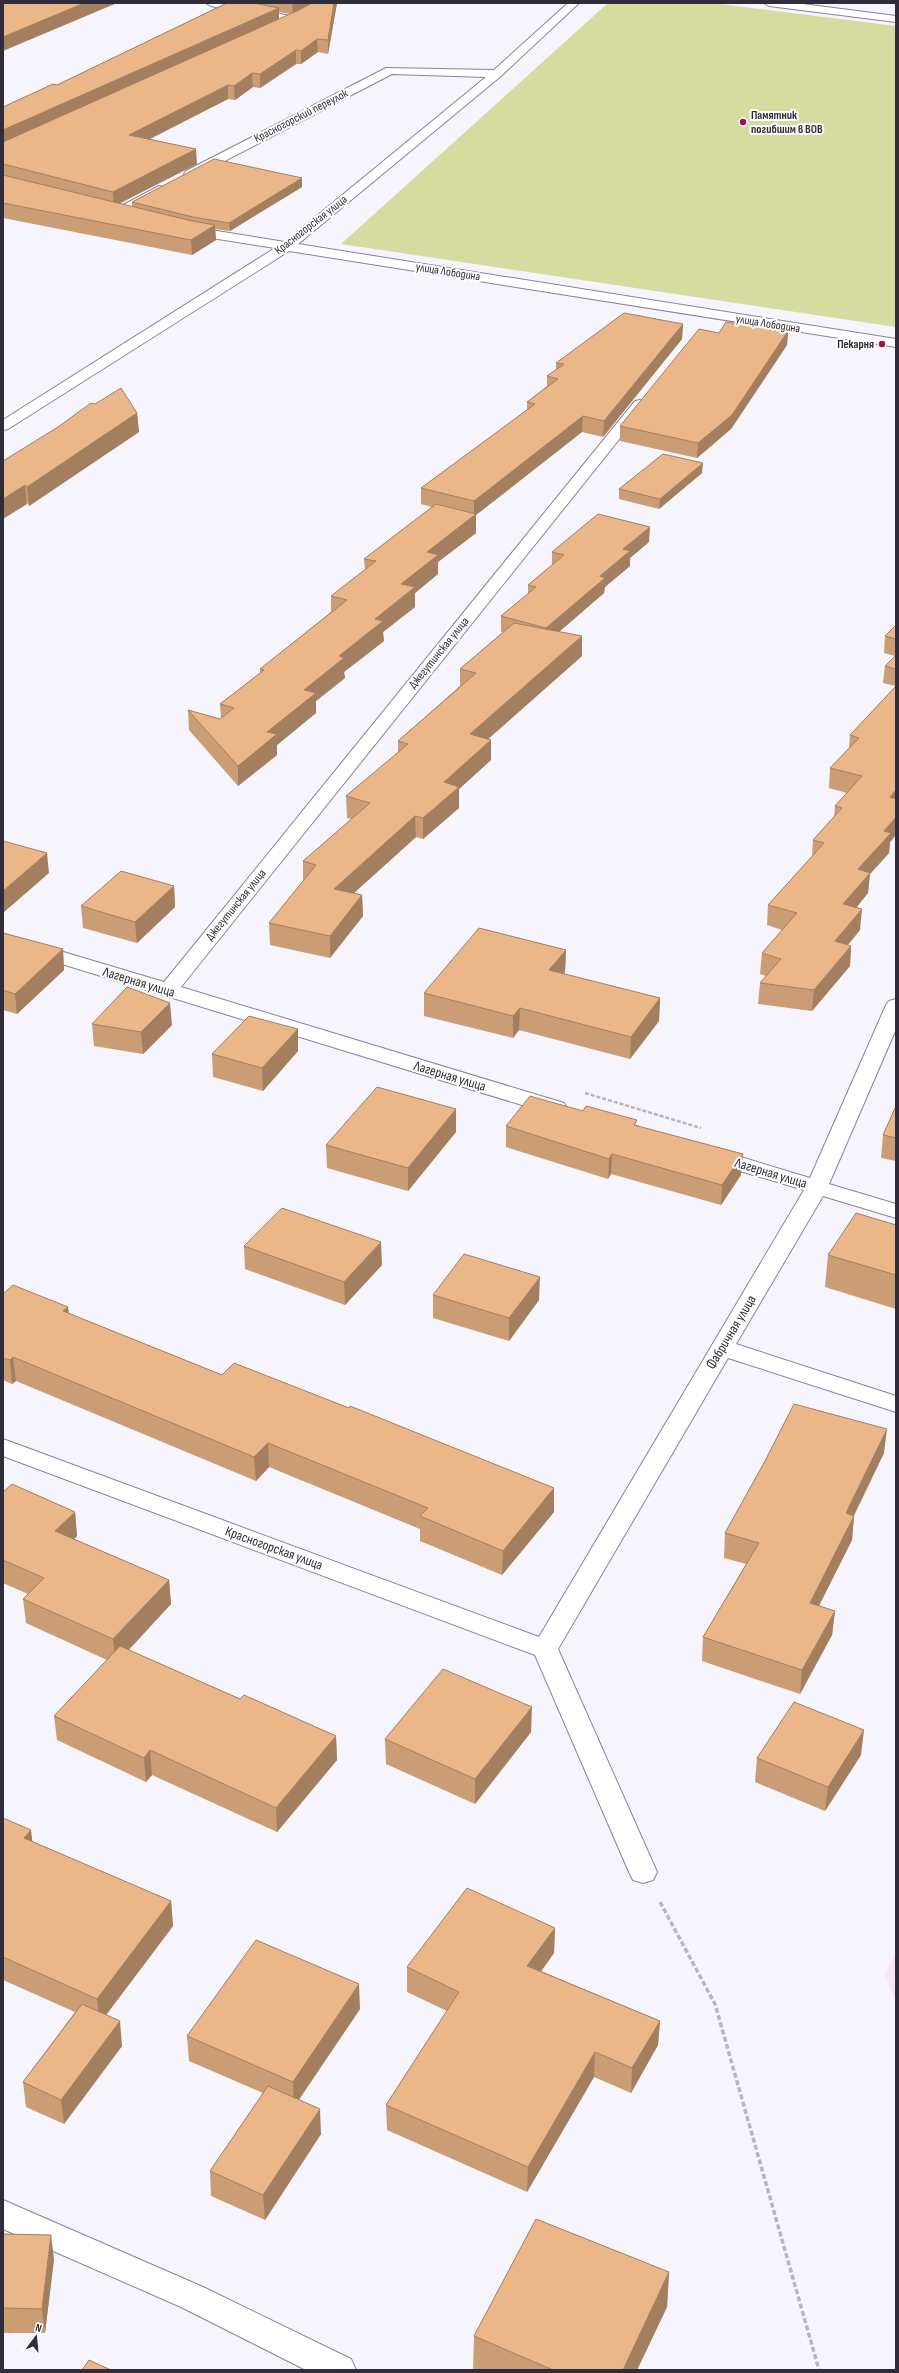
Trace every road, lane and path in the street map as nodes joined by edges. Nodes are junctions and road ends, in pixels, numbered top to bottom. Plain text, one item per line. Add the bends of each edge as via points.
1 (212, 3) edge
2 (574, 3) edge
3 (769, 3) edge
4 (308, 13) edge
5 (896, 19) edge
6 (295, 20) junction
7 (273, 30) edge
8 (497, 74) junction
9 (101, 208) edge
10 (116, 212) junction
11 (139, 218) edge
12 (170, 225) edge
13 (289, 246) junction
14 (896, 343) edge
15 (651, 389) edge
16 (3, 426) edge
17 (3, 940) edge
18 (168, 990) junction
19 (896, 1005) edge
20 (573, 1113) edge
21 (695, 1150) edge
22 (817, 1187) junction
23 (896, 1211) edge
24 (722, 1348) junction
25 (896, 1404) edge
26 (3, 1447) edge
27 (545, 1649) junction
28 (644, 1872) joint
29 (3, 2214) edge
30 (339, 2370) edge
31 (819, 2370) edge

1 - 6 street
2 - 8 street, Красногорская улица
3 - 5 street
4 - 6 street
6 - 7 street
8 - 10 street, Красногорский переулок via 390,70
8 - 13 street, Красногорская улица
9 - 10 street
10 - 11 street
12 - 13 street, улица Лободина
13 - 14 street, улица Лободина via 706,321
13 - 16 street, Красногорская улица
15 - 18 street, Джегутинская улица
17 - 18 street, Лагерная улица
18 - 20 street, Лагерная улица
19 - 22 street, Фабричная улица
21 - 22 street, Лагерная улица
22 - 23 street, Лагерная улица
22 - 24 street, Фабричная улица
24 - 25 street
24 - 27 street, Фабричная улица
26 - 27 street, Красногорская улица
27 - 28 street
28 - 31 path via 715,2004
29 - 30 street via 192,2297

